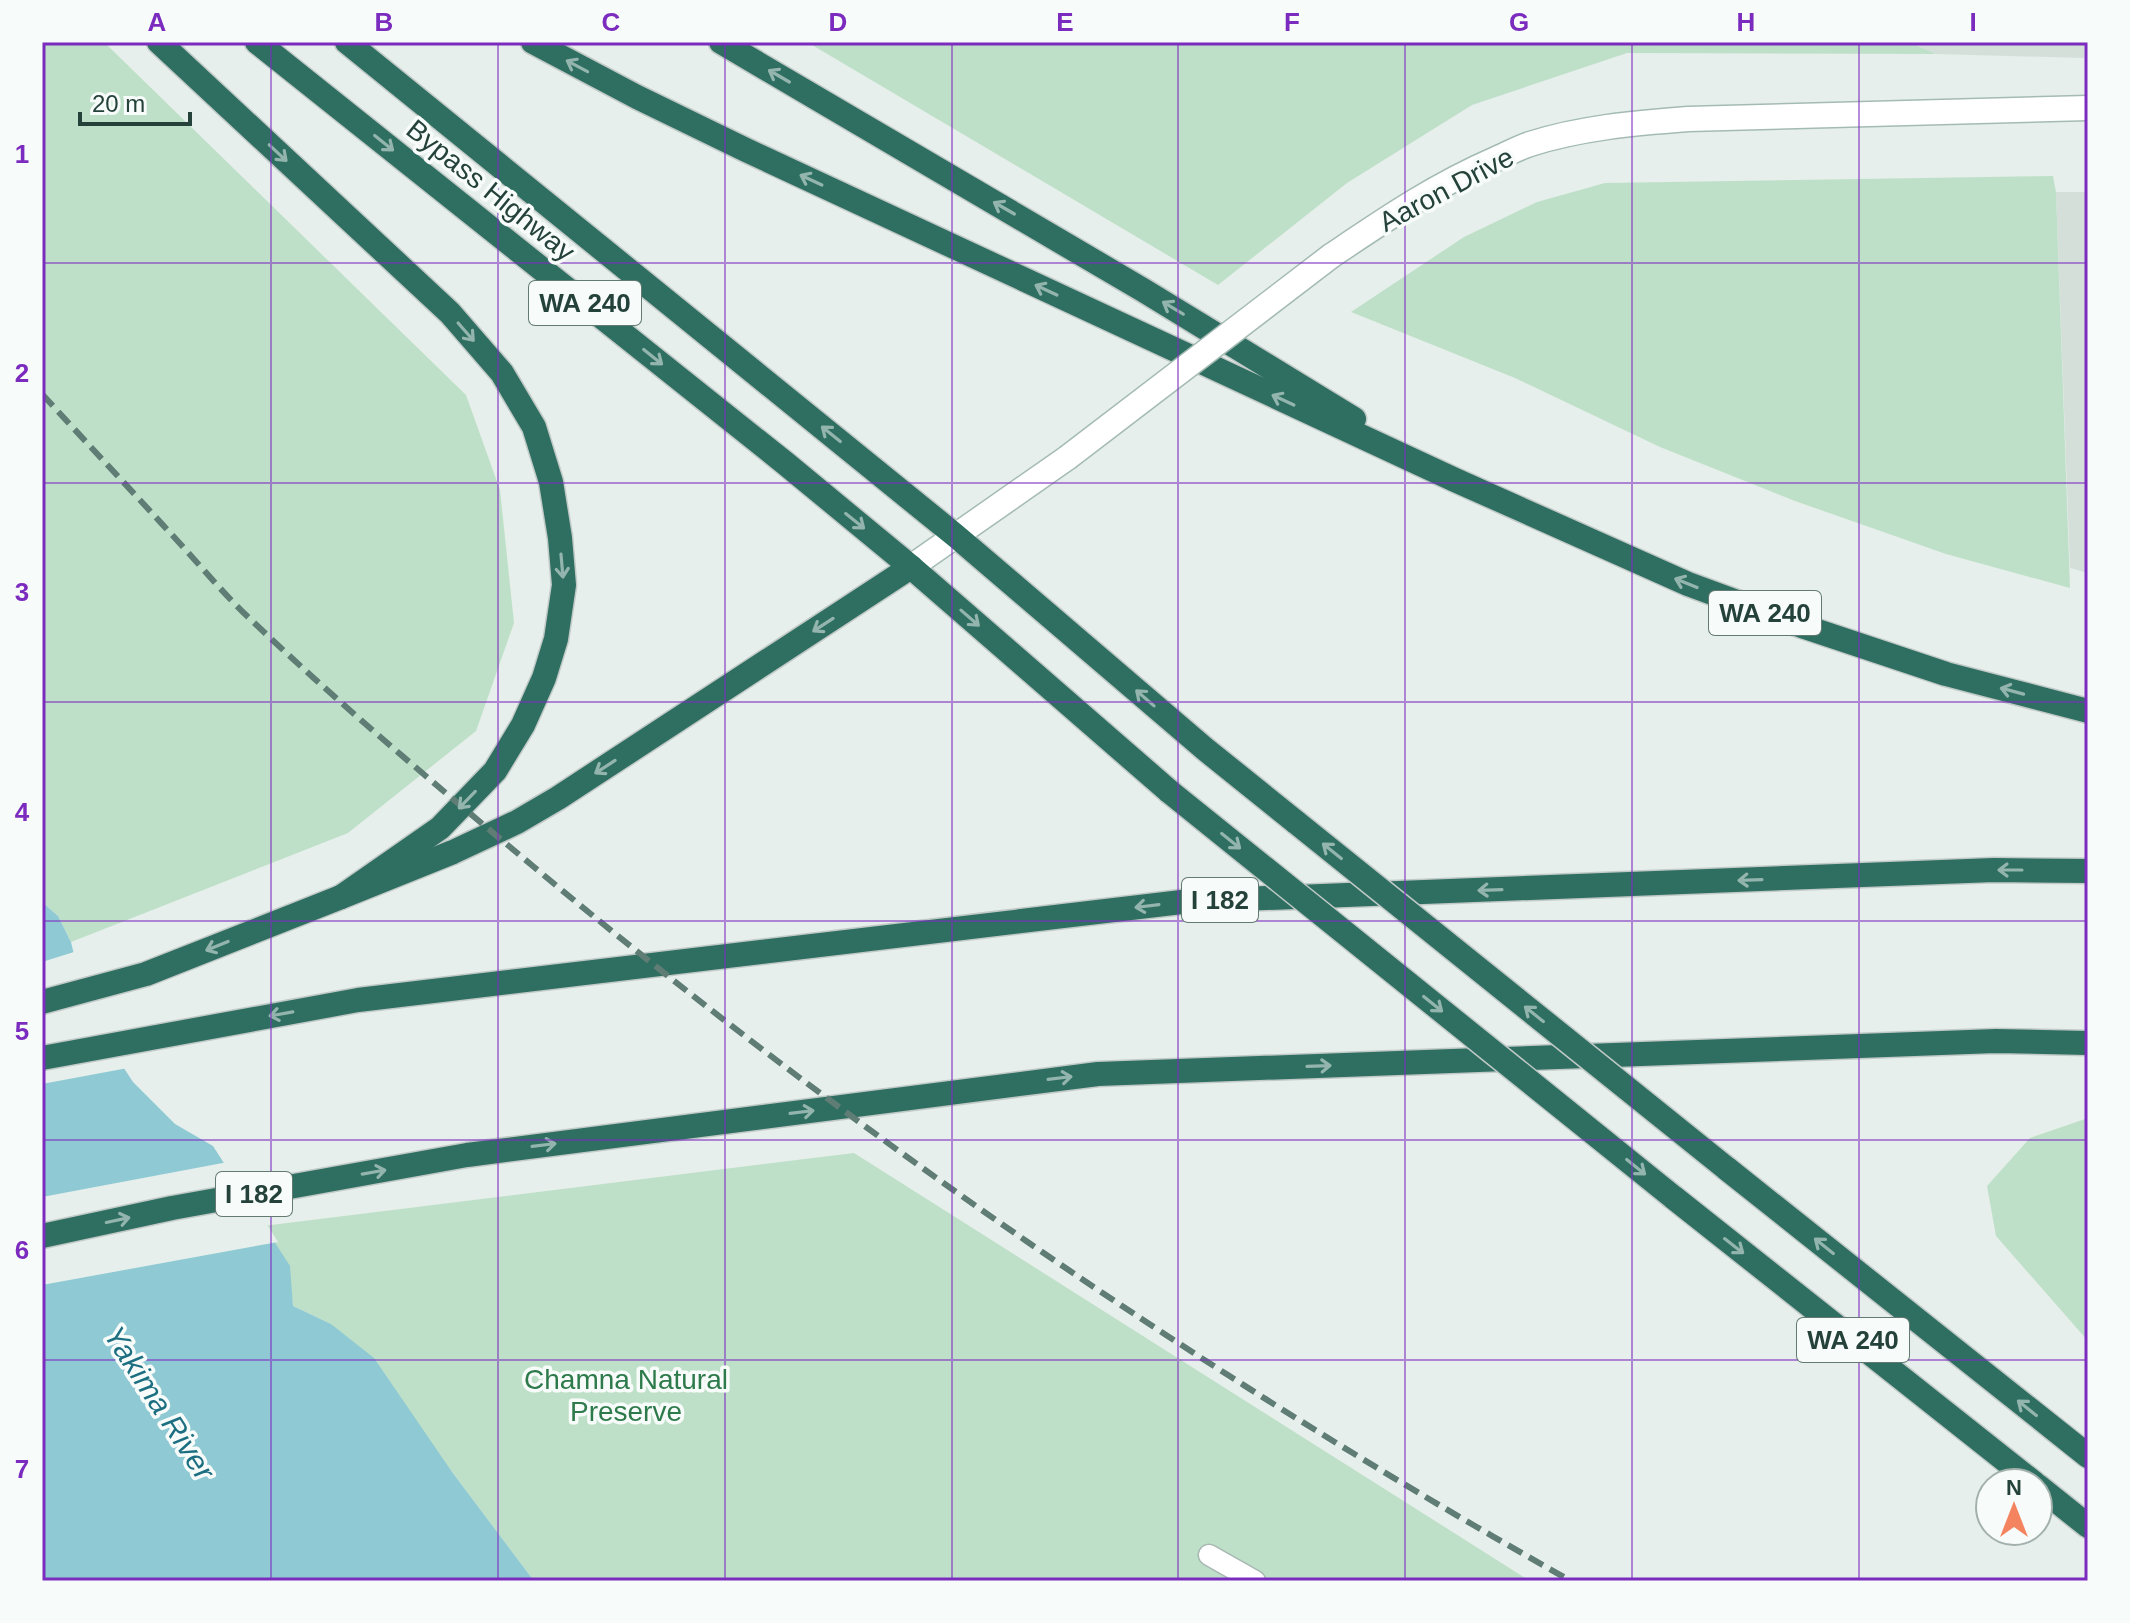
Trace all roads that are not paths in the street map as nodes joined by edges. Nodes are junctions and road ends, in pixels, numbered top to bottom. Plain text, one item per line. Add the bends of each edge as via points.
1 (159, 42) edge
2 (257, 42) edge
3 (347, 42) edge
4 (533, 42) edge
5 (721, 42) edge
6 (2088, 108) edge
7 (1455, 480) junction
8 (956, 536) junction
9 (911, 567) junction
10 (2088, 711) edge
11 (2088, 871) edge
12 (341, 897) junction
13 (42, 1002) edge
14 (2088, 1043) edge
15 (42, 1058) edge
16 (42, 1236) edge
17 (2088, 1456) edge
18 (2013, 1467) edge
19 (2054, 1499) edge
20 (2088, 1526) edge
21 (1209, 1555) dead end
22 (1255, 1581) edge

1 -> 12 highway via 450,313 510,386 534,427 551,482 564,585 556,639 523,725 495,771 440,828
2 -> 9 highway, Bypass Highway / WA 240
8 -> 3 highway, Bypass Highway
7 -> 4 highway, WA 240 via 746,150
7 -> 5 highway
6 - 8 main road, Aaron Drive, bridge via 1688,119 1585,130 1529,145 1456,177 1331,256
10 -> 7 highway, WA 240 via 1946,674 1802,626 1688,584
8 - 9 main road, Aaron Drive
17 -> 8 highway, Bypass Highway, bridge via 1205,749
9 -> 12 highway via 517,822
9 -> 18 highway, WA 240, bridge via 1170,792
11 -> 15 highway, I 182 via 1994,870 1190,901 358,1000
12 -> 13 highway via 146,974
16 -> 14 highway, I 182 via 467,1155 1098,1074 1996,1041
19 - 20 highway, WA 240
21 - 22 lane

